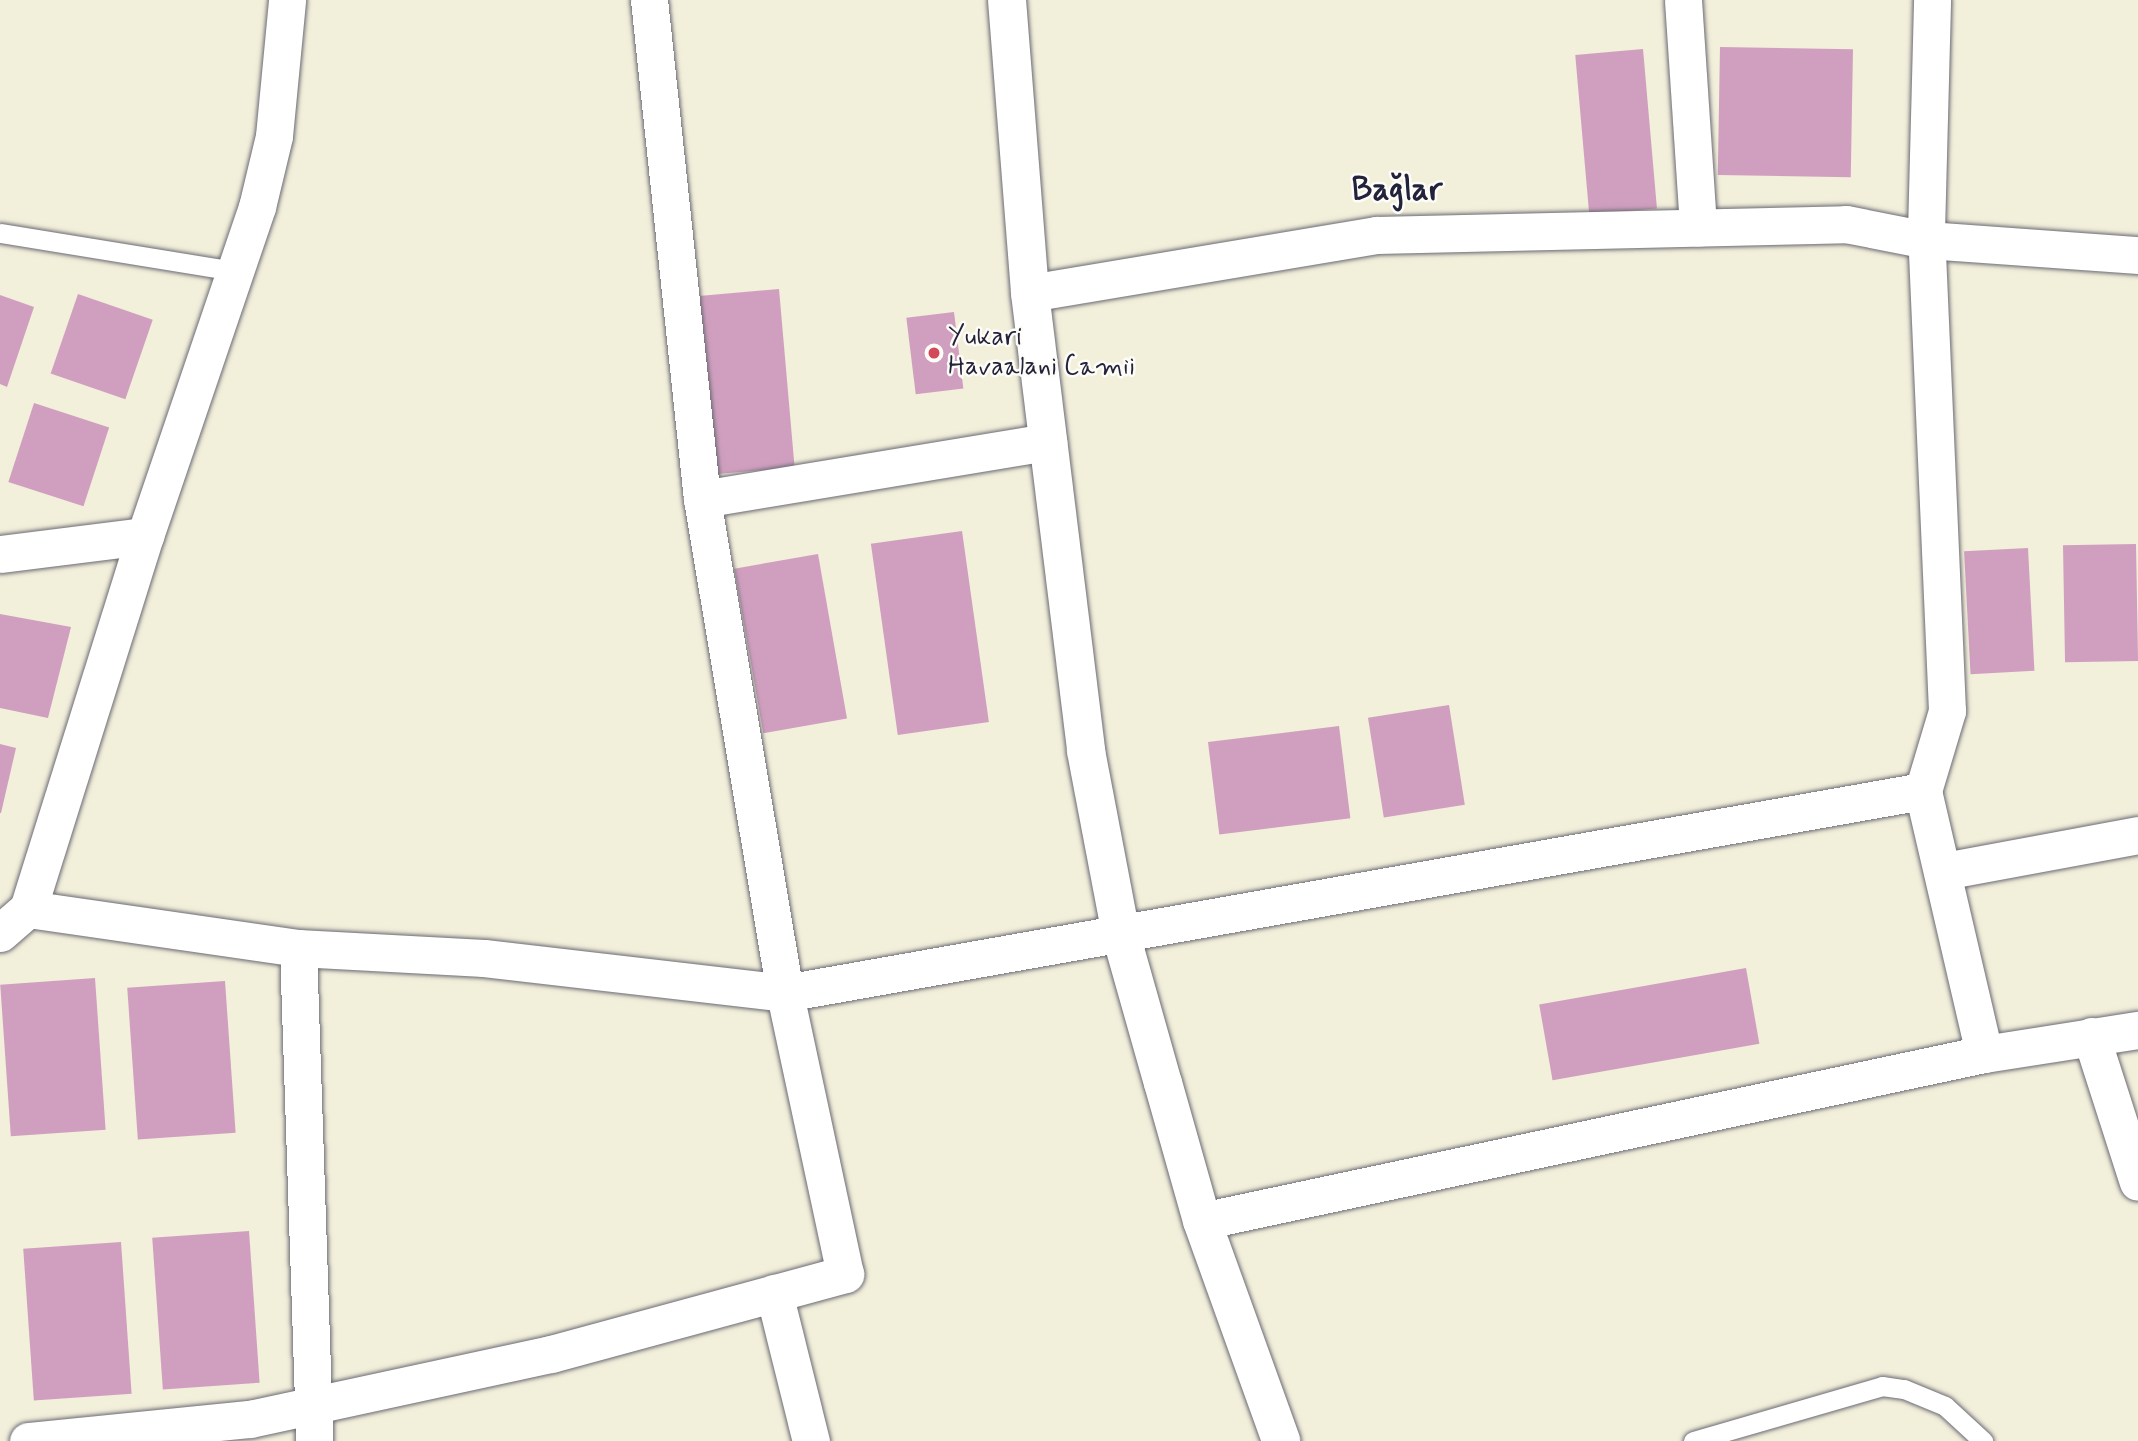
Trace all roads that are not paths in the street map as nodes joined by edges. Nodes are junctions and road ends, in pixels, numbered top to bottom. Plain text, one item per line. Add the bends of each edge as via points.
1 (287, 0) edge
2 (649, 0) edge
3 (1007, 0) edge
4 (1683, 0) edge
5 (1932, 0) edge
6 (1698, 228) junction
7 (0, 233) edge
8 (1927, 240) junction
9 (2138, 256) edge
10 (236, 271) junction
11 (1030, 293) junction
12 (1048, 442) junction
13 (702, 499) junction
14 (145, 536) junction
15 (0, 554) edge
16 (1923, 791) junction
17 (2138, 835) edge
18 (1944, 871) junction
19 (28, 909) junction
20 (0, 933) edge
21 (1121, 936) junction
22 (298, 948) junction
23 (785, 993) junction
24 (2138, 1030) edge
25 (2091, 1036) junction
26 (1984, 1054) junction
27 (2138, 1182) edge
28 (1202, 1221) junction
29 (774, 1293) junction
30 (316, 1402) junction
31 (28, 1441) edge
32 (314, 1441) edge
33 (811, 1441) edge
34 (1281, 1441) edge
35 (1693, 1441) edge
36 (1983, 1441) edge

1 - 10 street via 274,136
2 - 13 street
3 - 11 street
4 - 6 street
5 - 8 street
6 - 8 street via 1846,224
6 - 11 street via 1376,235
7 - 10 lane
8 - 9 street
8 - 16 street via 1947,711
10 - 14 street
11 - 12 street
12 - 13 street
12 - 21 street via 1086,751
13 - 23 street
14 - 15 street
14 - 19 street
16 - 18 street
16 - 21 street
17 - 18 street
18 - 26 street
19 - 20 street
19 - 22 street
21 - 23 street
21 - 28 street
22 - 23 street via 484,958
22 - 30 street
23 - 29 street via 845,1274
24 - 25 street
25 - 26 street
25 - 27 street
26 - 28 street
28 - 34 street
29 - 30 street via 551,1354
29 - 33 street
30 - 31 street via 250,1419
30 - 32 street
35 - 36 lane via 1882,1387 1904,1389 1945,1406

